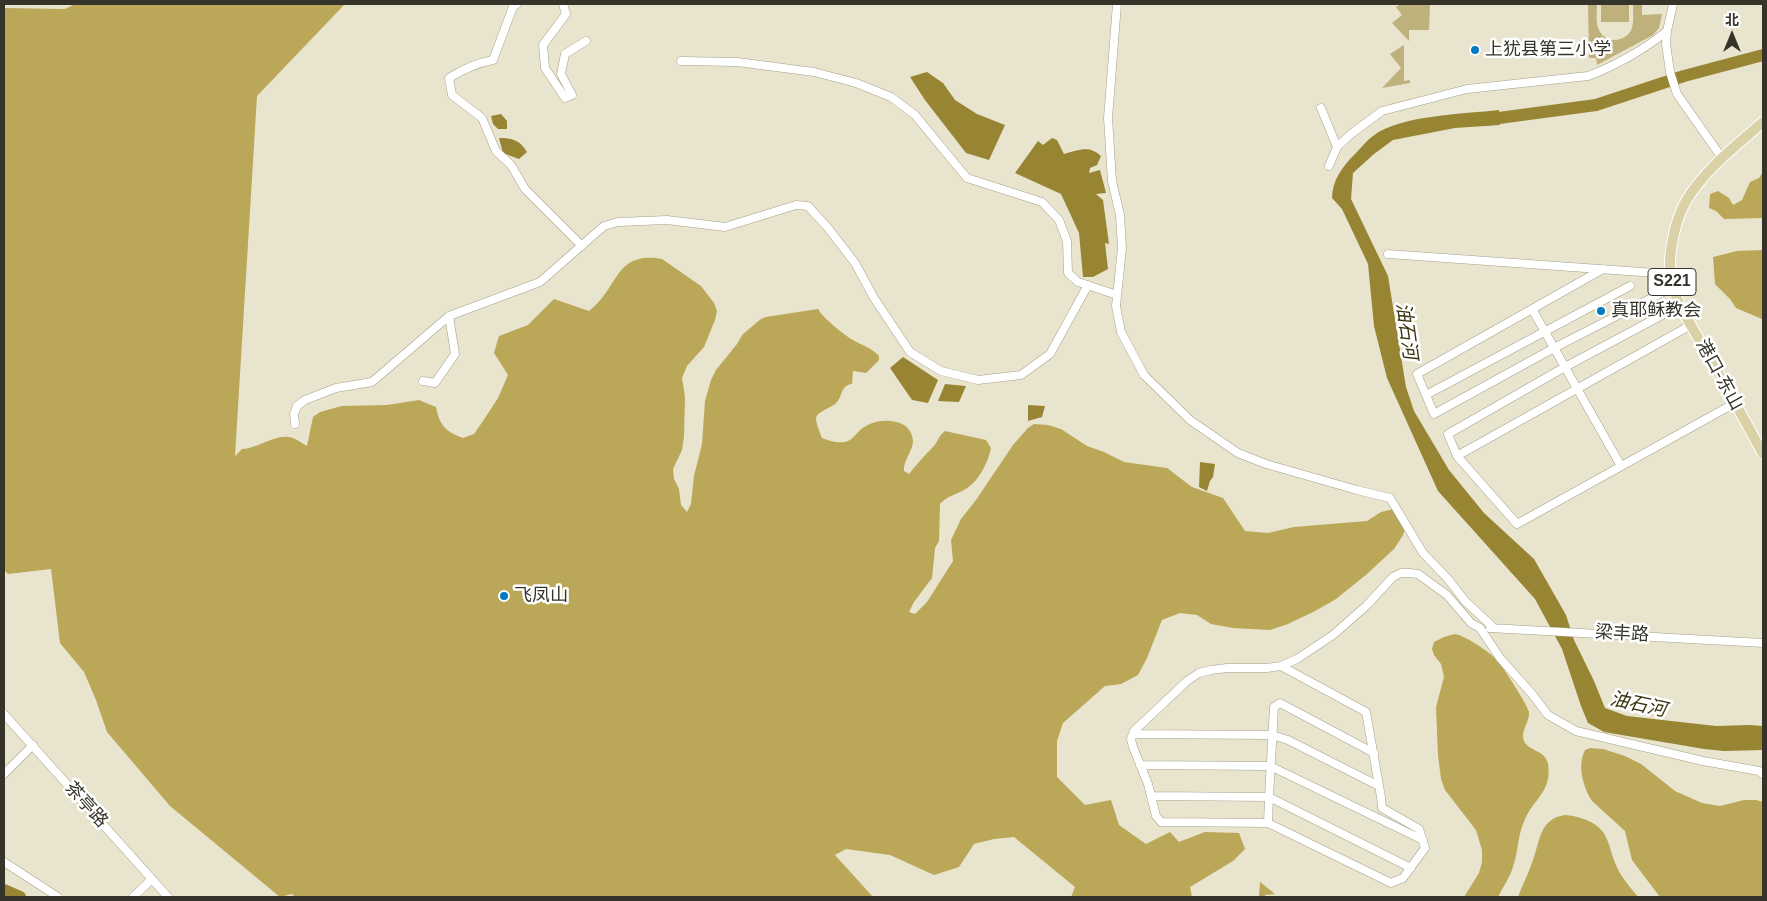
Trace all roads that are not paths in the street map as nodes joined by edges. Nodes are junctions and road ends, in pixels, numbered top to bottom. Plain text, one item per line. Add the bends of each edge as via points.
1 (517, 4) edge
2 (563, 4) edge
3 (1118, 4) edge
4 (1673, 4) edge
5 (1667, 31) junction
6 (586, 41) dead end
7 (681, 61) dead end
8 (1321, 108) dead end
9 (1763, 122) edge
10 (1338, 147) junction
11 (1722, 158) junction
12 (1329, 166) dead end
13 (582, 246) junction
14 (1388, 254) dead end
15 (1603, 269) junction
16 (1670, 274) junction
17 (1088, 285) junction
18 (1630, 286) dead end
19 (1673, 287) junction
20 (1117, 295) junction
21 (1681, 305) junction
22 (1532, 309) junction
23 (449, 316) junction
24 (1691, 325) junction
25 (1545, 331) junction
26 (1554, 348) junction
27 (1564, 367) junction
28 (423, 382) dead end
29 (1577, 389) junction
30 (1426, 395) junction
31 (1735, 403) junction
32 (295, 424) dead end
33 (1763, 454) edge
34 (1457, 456) junction
35 (1621, 466) junction
36 (1480, 628) junction
37 (1493, 628) junction
38 (1763, 643) edge
39 (1281, 666) junction
40 (4, 714) edge
41 (1133, 734) junction
42 (1272, 735) junction
43 (32, 745) junction
44 (1374, 752) junction
45 (1140, 765) junction
46 (1270, 766) junction
47 (4, 774) edge
48 (1763, 774) edge
49 (1379, 786) junction
50 (1151, 796) junction
51 (1269, 797) junction
52 (1268, 823) junction
53 (1423, 840) junction
54 (4, 862) edge
55 (1411, 868) junction
56 (152, 879) junction
57 (58, 897) edge
58 (133, 897) edge
59 (168, 897) edge

1 - 13 street via 493,60 449,78 452,95 482,118 496,151 511,165 525,188
2 - 6 street via 566,14 543,45 545,68 565,98 572,95 561,74 565,54
3 - 20 street via 1108,118 1112,181 1120,215 1122,248
4 - 5 street
5 - 10 street via 1588,76 1467,89 1382,112 1350,134
5 - 11 street via 1670,72 1677,94
7 - 17 street via 737,62 814,72 856,83 891,97 915,115 967,178 1042,202 1060,220 1066,241 1068,273 1078,282
8 - 10 street
9 - 11 main road, 港口-东山 / S221
10 - 12 street
11 - 16 main road, 港口-东山 / S221 via 1691,195 1680,214 1673,237
13 - 17 street via 604,226 618,222 667,220 725,227 796,205 808,206 855,264 910,352 941,371 978,380 1021,375 1050,354
13 - 23 street via 540,282
14 - 15 street
15 - 16 street
15 - 22 street
16 - 19 main road, 港口-东山 / S221
17 - 20 street
18 - 25 street
19 - 21 main road, 港口-东山 / S221
19 - 26 street
20 - 37 street via 1121,332 1144,375 1190,420 1238,453 1390,498 1423,553
21 - 24 main road, 港口-东山 / S221
21 - 27 street
22 - 25 street
22 - 30 street via 1418,374
23 - 28 street via 455,354 435,383
23 - 32 street via 372,382 336,388 305,400 297,406
24 - 29 street
24 - 31 main road, 港口-东山 / S221
25 - 26 street
25 - 30 street
26 - 27 street
26 - 30 street via 1434,414
27 - 29 street
27 - 34 street via 1448,434
29 - 34 street
29 - 35 street
31 - 33 main road, 港口-东山 / S221
31 - 35 street
34 - 35 street via 1517,524
36 - 37 street, 梁丰路
36 - 39 street via 1470,623 1447,595 1418,574 1401,573 1333,635
36 - 48 street via 1500,658 1548,715 1576,731
37 - 38 street, 梁丰路
39 - 41 street via 1228,668 1199,673
39 - 44 street via 1366,712
40 - 43 street, 茶亭路
41 - 42 street
41 - 45 street via 1132,747
42 - 44 street via 1274,707 1280,703
42 - 46 street
42 - 49 street
43 - 47 street
43 - 56 street, 茶亭路
44 - 49 street
45 - 46 street
45 - 50 street
46 - 51 street
46 - 53 street
49 - 53 street via 1382,808 1419,829
50 - 51 street
50 - 52 street via 1156,816 1161,822
51 - 52 street
51 - 55 street
52 - 55 street via 1391,883 1403,878
53 - 55 street via 1424,848
54 - 57 street
56 - 58 street
56 - 59 street, 茶亭路

